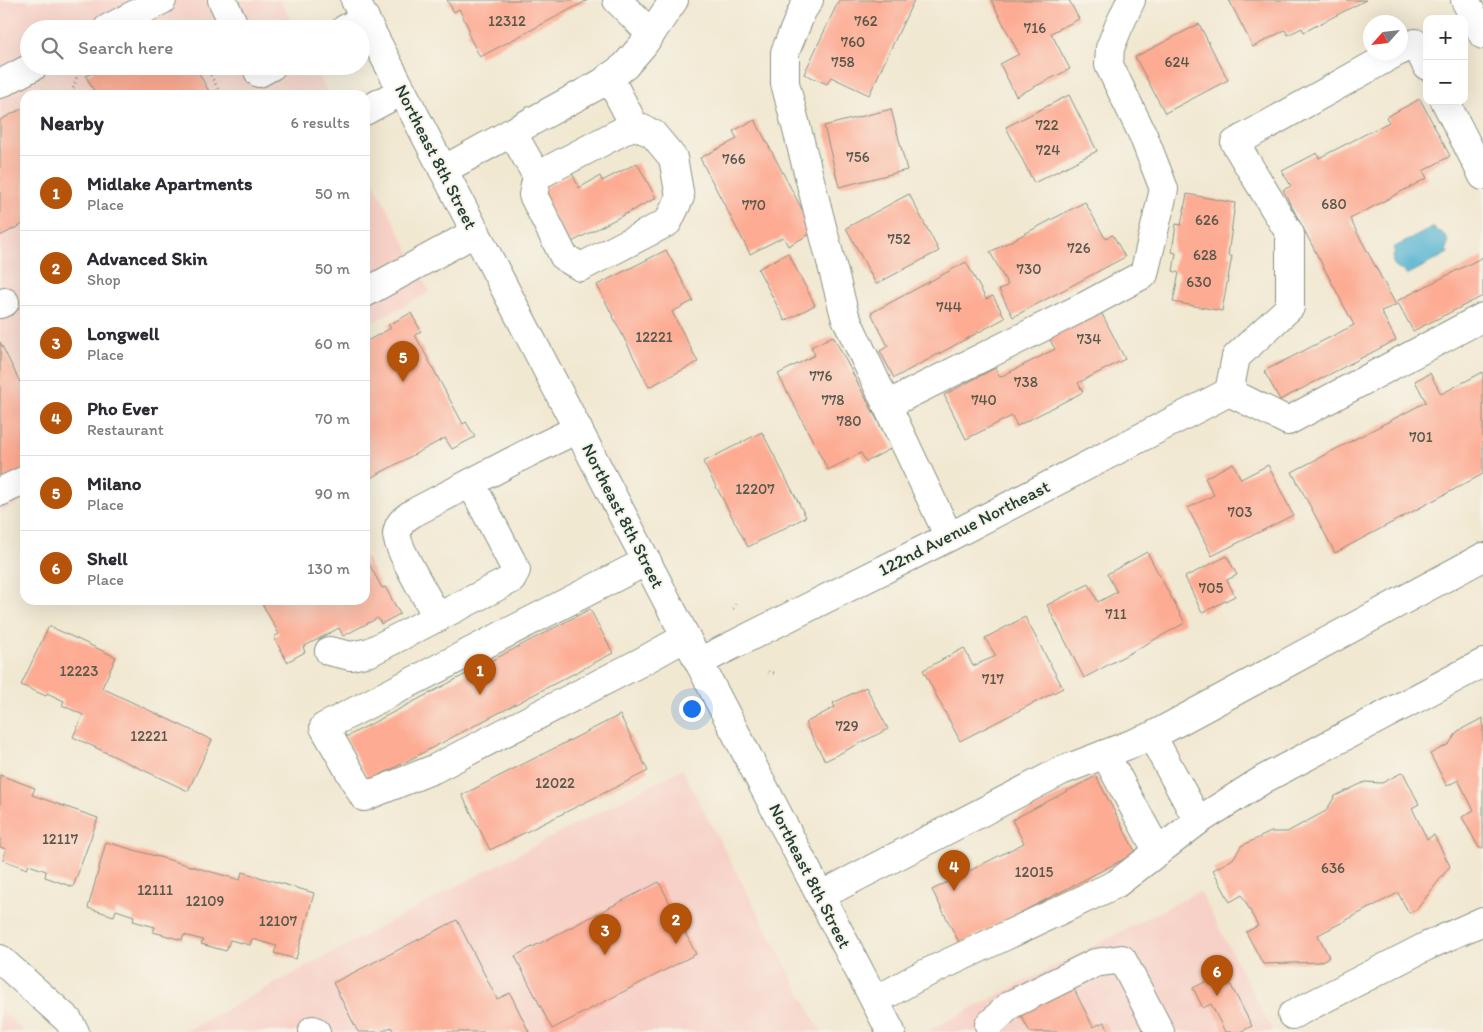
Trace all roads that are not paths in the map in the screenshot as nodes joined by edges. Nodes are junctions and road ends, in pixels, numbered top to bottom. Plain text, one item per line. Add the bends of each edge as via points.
1 (162, 0) edge
2 (222, 0) edge
3 (617, 0) edge
4 (674, 0) edge
5 (809, 0) edge
6 (1131, 0) edge
7 (1465, 0) edge
8 (124, 20) edge
9 (232, 20) edge
10 (651, 34) junction
11 (1483, 35) edge
12 (370, 40) edge
13 (1408, 47) edge
14 (1383, 60) edge
15 (1424, 60) edge
16 (20, 73) edge
17 (609, 77) junction
18 (0, 84) edge
19 (402, 90) junction
20 (1447, 105) edge
21 (370, 108) edge
22 (634, 125) junction
23 (512, 132) junction
24 (443, 170) junction
25 (537, 176) junction
26 (1483, 176) edge
27 (476, 232) junction
28 (370, 290) edge
29 (1483, 316) edge
30 (1229, 392) junction
31 (887, 405) junction
32 (578, 429) junction
33 (20, 482) edge
34 (471, 483) junction
35 (0, 492) edge
36 (949, 537) junction
37 (1483, 557) edge
38 (647, 561) junction
39 (438, 618) junction
40 (686, 637) junction
41 (329, 650) dead end
42 (699, 662) junction
43 (1483, 663) edge
44 (1152, 736) junction
45 (1105, 754) junction
46 (1190, 826) junction
47 (1158, 852) junction
48 (820, 896) junction
49 (1483, 921) edge
50 (0, 959) edge
51 (875, 1001) junction
52 (1292, 1016) dead end
53 (66, 1028) edge
54 (987, 1030) edge
55 (891, 1032) edge
56 (1160, 1032) edge

1 - 8 main road
2 - 9 main road
3 - 10 main road
4 - 10 main road
5 - 31 main road via 785,52 786,83 845,316
6 - 31 main road via 1110,48 1109,65 1143,134 1164,189 1144,274
7 - 11 main road
10 - 17 main road via 625,66
12 - 19 main road, Northeast 8th Street
13 - 15 main road via 1415,43
14 - 30 main road via 1234,143 1290,234 1290,307 1236,357
16 - 18 main road
17 - 22 main road
17 - 23 main road
19 - 21 main road
19 - 24 main road, Northeast 8th Street
20 - 26 main road
22 - 25 main road
22 - 25 main road via 653,134 673,158 680,197 668,222 581,267 564,257 533,195
23 - 24 main road
23 - 25 main road
24 - 27 main road, Northeast 8th Street
27 - 28 main road
27 - 32 main road, Northeast 8th Street
29 - 30 main road via 1288,421
30 - 36 main road, 122nd Avenue Northeast
31 - 36 main road
32 - 34 main road
32 - 38 main road, Northeast 8th Street
33 - 35 main road
34 - 39 main road via 413,513 402,521 397,534 401,548
34 - 39 main road via 516,570 512,580
36 - 42 main road, 122nd Avenue Northeast
37 - 44 main road
38 - 40 main road, Northeast 8th Street
38 - 40 main road via 324,727 364,797 434,769
39 - 41 main road via 370,652 351,656
40 - 42 main road, Northeast 8th Street
42 - 48 main road, Northeast 8th Street
43 - 46 main road via 1264,780
44 - 45 main road
44 - 46 main road
45 - 47 main road
45 - 48 main road via 1061,771
46 - 47 main road
47 - 51 main road via 1116,884 916,978
48 - 51 main road, Northeast 8th Street
49 - 52 main road via 1427,946
50 - 53 main road
51 - 55 main road, Northeast 8th Street
54 - 56 main road via 1010,1005 1095,963 1122,959

